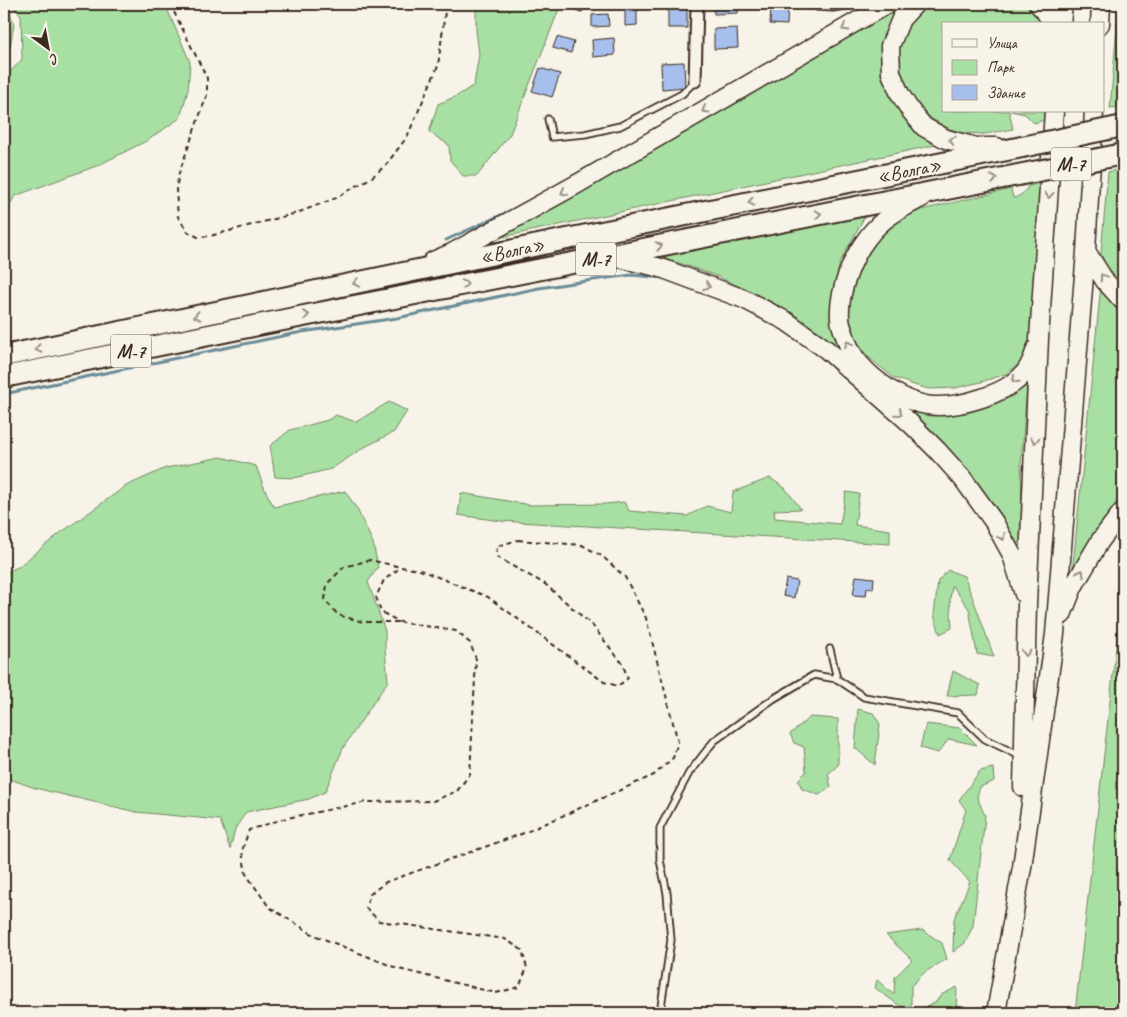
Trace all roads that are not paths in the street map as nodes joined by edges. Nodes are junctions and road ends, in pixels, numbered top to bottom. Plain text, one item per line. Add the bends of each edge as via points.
1 (696, 4) edge
2 (858, 4) edge
3 (887, 4) edge
4 (914, 4) edge
5 (1038, 4) edge
6 (1063, 4) edge
7 (817, 7) dead end
8 (1052, 22) edge
9 (1061, 22) edge
10 (695, 81) joint
11 (1054, 112) edge
12 (1094, 112) edge
13 (548, 119) dead end
14 (1123, 126) edge
15 (1019, 147) junction
16 (1123, 154) edge
17 (934, 191) junction
18 (1086, 251) junction
19 (610, 256) junction
20 (404, 273) junction
21 (1123, 301) edge
22 (1039, 339) junction
23 (4, 356) edge
24 (4, 377) edge
25 (1123, 511) edge
26 (1027, 604) junction
27 (1055, 634) junction
28 (830, 649) dead end
29 (837, 679) junction
30 (1024, 758) junction
31 (1022, 867) junction
32 (660, 1013) edge
33 (996, 1013) edge

1 - 10 street
2 - 7 lane
3 -> 20 main road via 519,218 452,254
15 -> 4 main road via 976,147 946,139 924,127 910,110 891,73 890,46 901,19
5 - 8 main road
6 - 9 main road
10 - 13 lane via 682,94 620,126 552,137
11 -> 22 main road
12 - 18 main road
14 - 15 highway, М-7, bridge
15 -> 20 highway, «Волга» / М-7
17 -> 16 highway, «Волга» / М-7, bridge
19 -> 17 highway, «Волга» / М-7
22 -> 17 main road via 1030,365 1007,387 970,402 946,406 909,400 882,385 859,363 840,320 840,301 846,278 868,237 890,214
21 -> 18 main road via 1105,281
18 - 27 main road
24 -> 19 highway, «Волга» / М-7
19 -> 26 main road via 661,268 744,300 786,322 826,350 910,423 963,479 994,522 1012,555
20 -> 23 highway, «Волга» / М-7
22 -> 26 main road
27 -> 25 main road via 1073,587 1100,541
26 -> 30 main road
27 - 31 main road
28 - 29 lane
29 - 30 lane via 864,697 958,713 985,739
29 - 32 lane via 814,675 773,699 714,741 689,773 660,828 660,860 671,940
30 - 31 main road
31 - 33 main road

